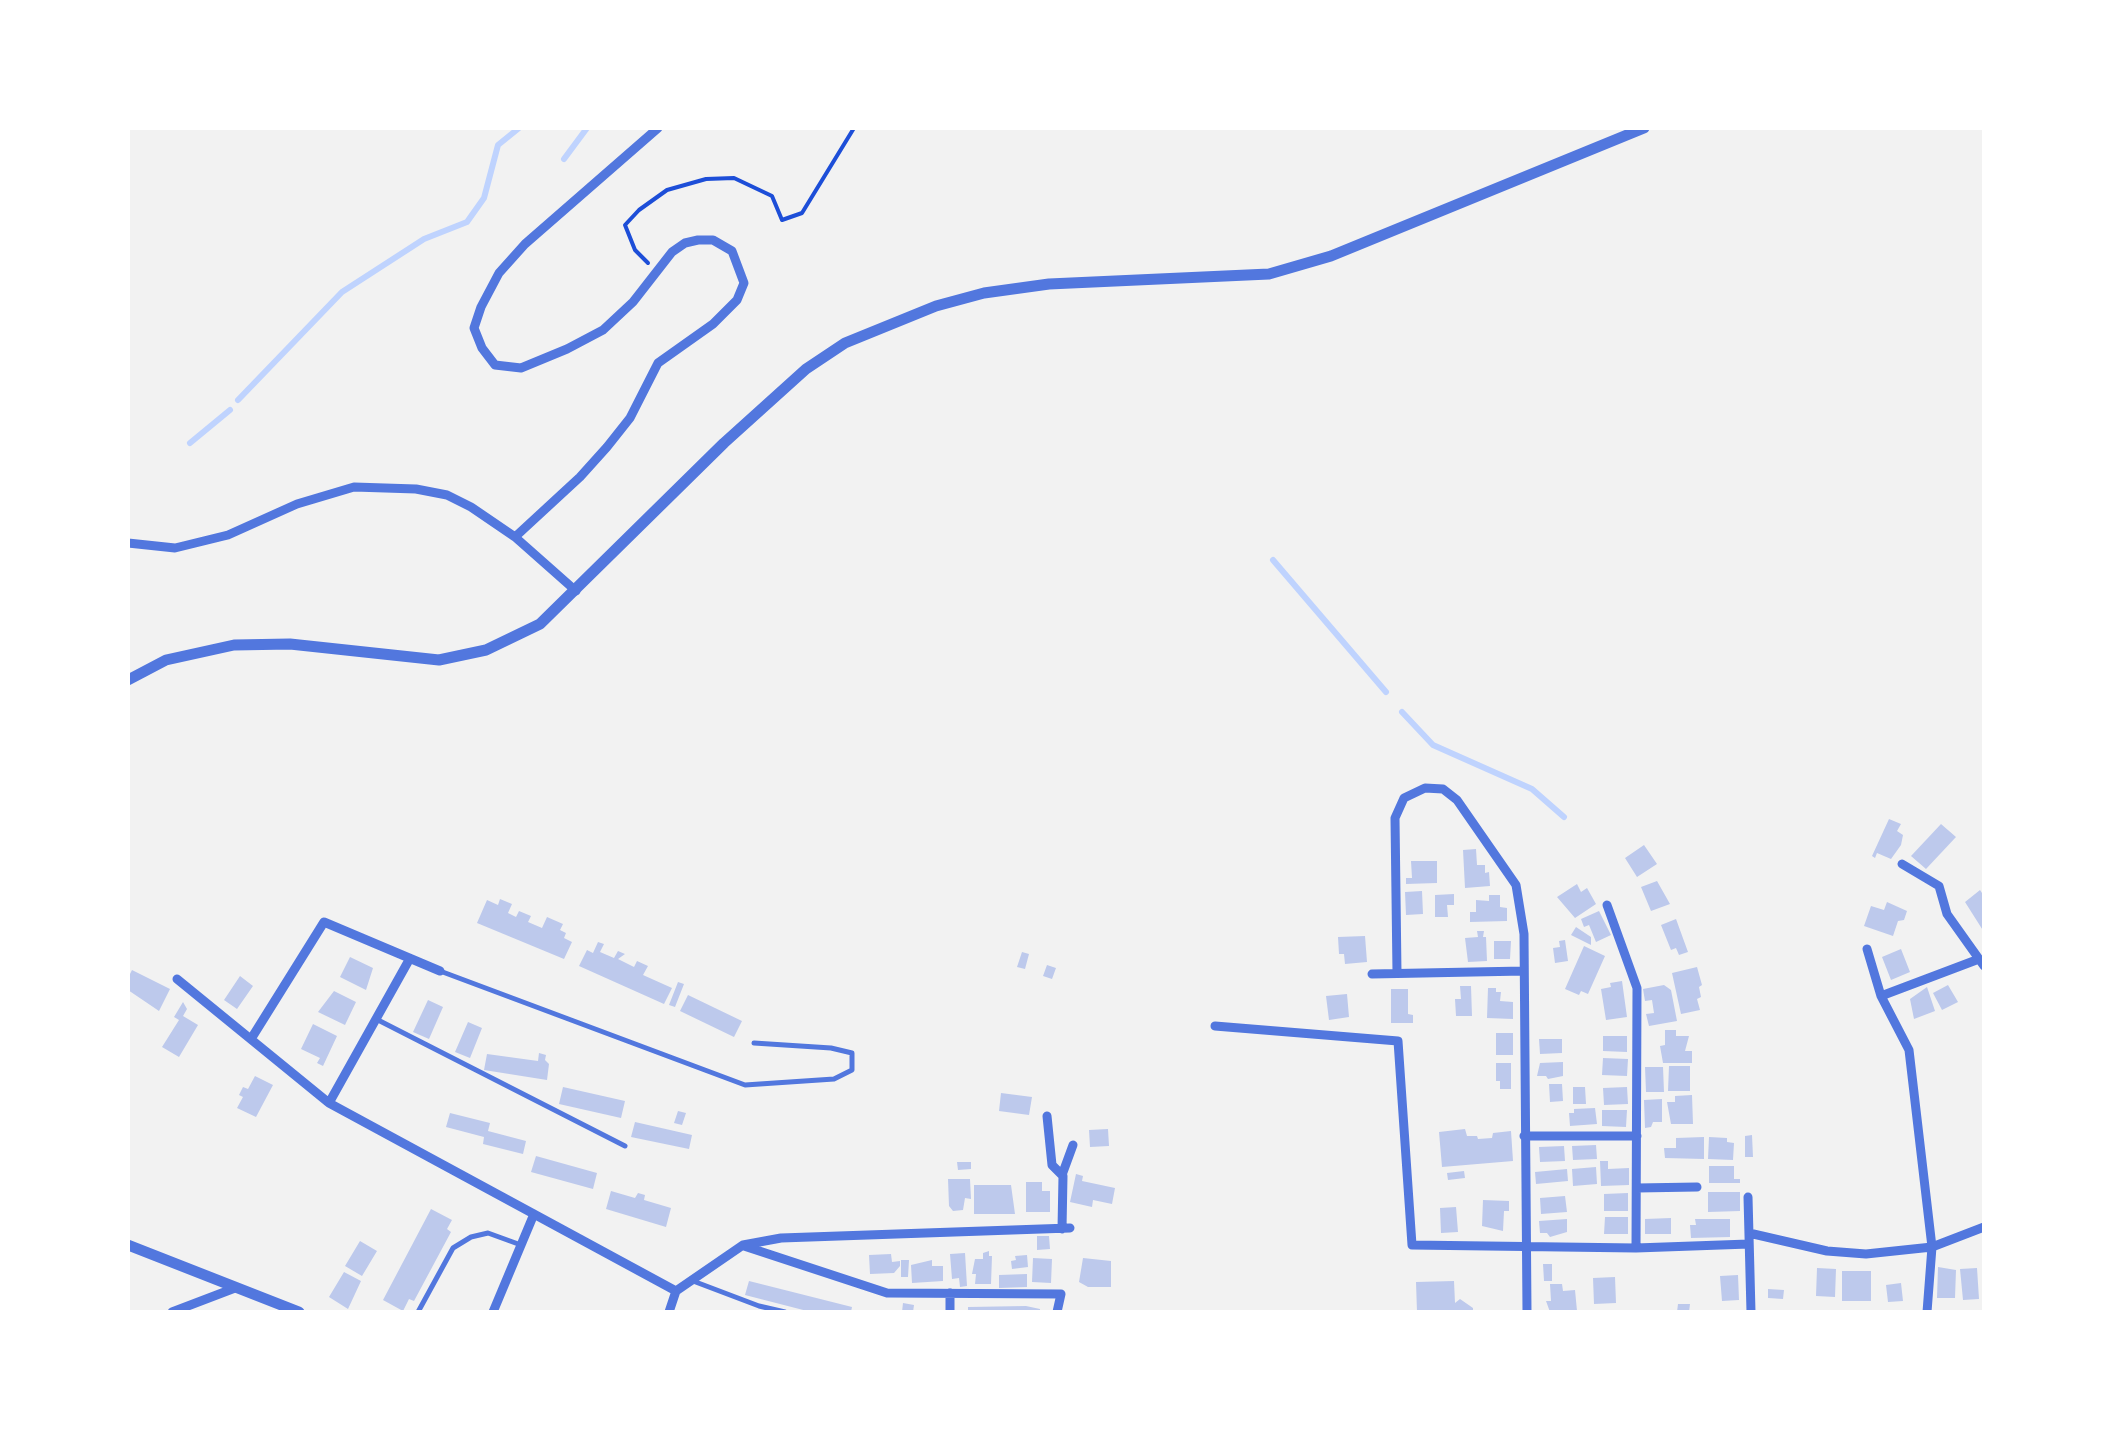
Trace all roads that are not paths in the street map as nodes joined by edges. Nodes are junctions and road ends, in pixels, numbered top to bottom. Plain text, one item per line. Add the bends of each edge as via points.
1 (658, 128) edge
2 (1644, 128) edge
3 (515, 537) junction
4 (128, 543) edge
5 (576, 591) junction
6 (128, 680) edge
7 (1902, 864) dead end
8 (1607, 905) dead end
9 (1867, 949) dead end
10 (409, 960) junction
11 (1981, 962) edge
12 (440, 971) joint
13 (1524, 971) junction
14 (1398, 972) junction
15 (1372, 974) dead end
16 (177, 979) dead end
17 (1881, 996) junction
18 (376, 1018) junction
19 (1215, 1026) dead end
20 (251, 1039) junction
21 (754, 1043) dead end
22 (329, 1103) junction
23 (1048, 1116) dead end
24 (1524, 1136) junction
25 (1638, 1136) junction
26 (1073, 1145) dead end
27 (626, 1146) dead end
28 (1062, 1175) junction
29 (1698, 1187) dead end
30 (1637, 1188) junction
31 (1748, 1197) dead end
32 (534, 1214) junction
33 (1984, 1227) edge
34 (1749, 1238) junction
35 (128, 1245) edge
36 (522, 1246) junction
37 (743, 1246) junction
38 (1932, 1247) junction
39 (1527, 1248) junction
40 (1636, 1248) junction
41 (692, 1280) junction
42 (235, 1288) junction
43 (676, 1291) junction
44 (950, 1293) junction
45 (172, 1312) edge
46 (298, 1312) edge
47 (418, 1312) edge
48 (494, 1312) edge
49 (669, 1312) edge
50 (785, 1312) edge
51 (950, 1312) edge
52 (1057, 1312) edge
53 (1527, 1312) edge
54 (1751, 1312) edge
55 (1927, 1312) edge

1 - 3 street via 500,273 474,328 482,348 495,366 522,368 603,330 684,243 713,240 732,251 744,283 713,324 658,363 607,447
2 - 5 street via 1331,256 1268,274 1017,288 952,301 886,325 806,368
3 - 4 street via 447,496 354,488 204,542 175,548
3 - 5 street
5 - 6 street via 540,624 486,650 439,660 234,644 166,660
7 - 11 street via 1939,886 1947,914
8 - 25 street via 1636,988
9 - 17 street
10 - 12 street
10 - 18 street
10 - 20 street via 324,922
11 - 17 street
12 - 21 lane via 745,1086 834,1079 852,1070 852,1053
13 - 14 street
13 - 14 street via 1516,885 1457,800 1443,788 1425,788 1404,798 1395,818
13 - 24 street
14 - 15 street
16 - 20 street
17 - 38 street via 1909,1050
18 - 22 street
18 - 27 lane
19 - 39 street via 1398,1041 1412,1245
20 - 22 street
22 - 32 street
23 - 28 street via 1052,1164
24 - 25 street
24 - 39 street
25 - 30 street
26 - 28 street
28 - 37 street via 1066,1228 781,1238
29 - 30 street
30 - 40 street
31 - 34 street
32 - 36 street
32 - 43 street
33 - 38 street
34 - 38 street via 1866,1254
34 - 40 street
34 - 54 street
35 - 42 street
36 - 47 lane via 488,1233 471,1236 453,1248
36 - 48 street
37 - 41 street
37 - 44 street via 887,1293
38 - 55 street
39 - 40 street
39 - 53 street
41 - 43 street
41 - 50 lane
42 - 45 street
42 - 46 street
43 - 49 street
44 - 51 street
44 - 52 street via 1061,1294

